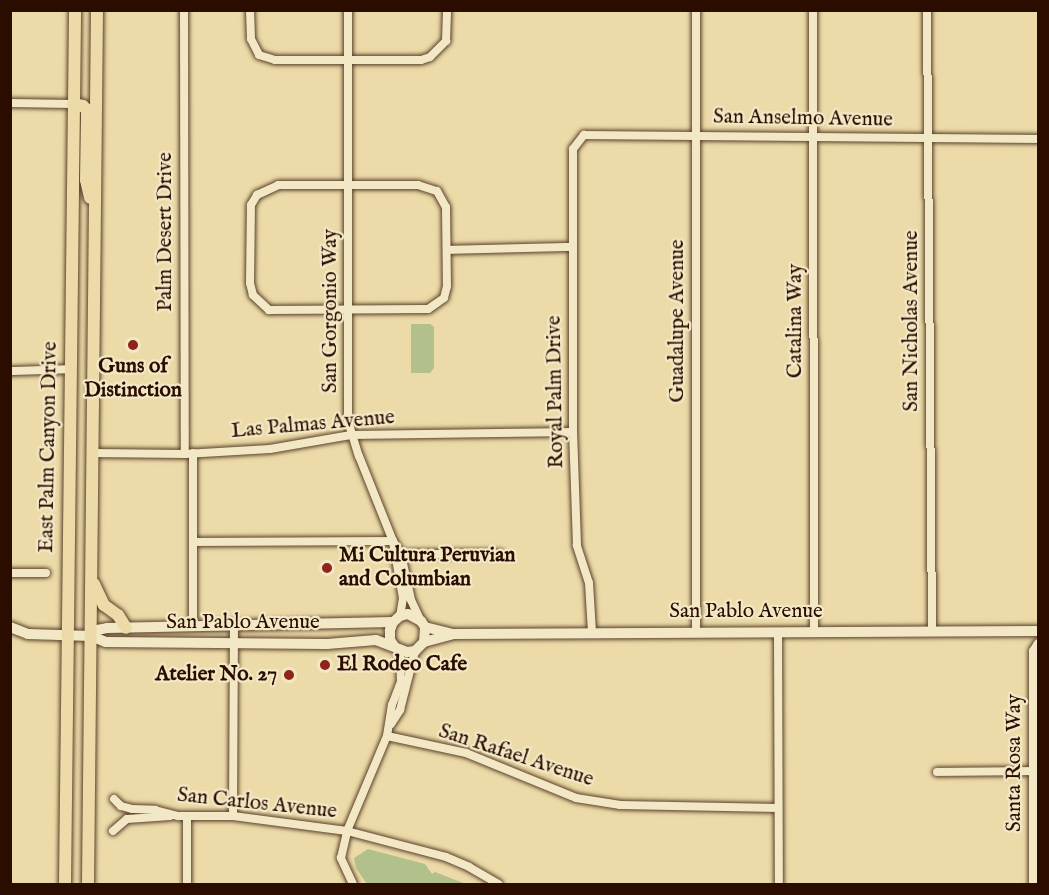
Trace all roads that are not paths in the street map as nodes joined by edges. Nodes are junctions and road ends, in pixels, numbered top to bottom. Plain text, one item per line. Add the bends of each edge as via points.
1 (75, 10) edge
2 (97, 10) edge
3 (184, 10) edge
4 (250, 10) edge
5 (348, 10) edge
6 (447, 10) edge
7 (696, 10) edge
8 (813, 10) edge
9 (927, 10) edge
10 (348, 60) junction
11 (10, 103) edge
12 (73, 104) junction
13 (696, 136) junction
14 (814, 138) junction
15 (928, 138) junction
16 (1038, 139) edge
17 (573, 149) joint
18 (349, 186) junction
19 (95, 214) junction
20 (572, 247) junction
21 (447, 250) junction
22 (349, 311) junction
23 (70, 369) junction
24 (10, 370) edge
25 (573, 432) junction
26 (351, 435) junction
27 (92, 453) junction
28 (189, 454) junction
29 (393, 541) junction
30 (193, 542) junction
31 (401, 554) junction
32 (500, 554) dead end
33 (10, 573) edge
34 (46, 573) dead end
35 (92, 581) junction
36 (397, 619) junction
37 (423, 624) junction
38 (234, 626) junction
39 (10, 627) edge
40 (193, 627) junction
41 (126, 628) junction
42 (1038, 631) edge
43 (592, 632) junction
44 (696, 632) junction
45 (778, 632) junction
46 (814, 632) junction
47 (932, 632) junction
48 (453, 634) junction
49 (67, 636) junction
50 (92, 636) junction
51 (424, 642) junction
52 (234, 643) junction
53 (1038, 643) edge
54 (397, 648) junction
55 (415, 651) junction
56 (390, 726) junction
57 (387, 736) junction
58 (1033, 771) junction
59 (937, 772) dead end
60 (114, 799) dead end
61 (778, 808) junction
62 (178, 816) junction
63 (187, 816) junction
64 (233, 816) junction
65 (114, 831) dead end
66 (347, 831) junction
67 (65, 885) edge
68 (88, 885) edge
69 (187, 885) edge
70 (352, 885) edge
71 (498, 885) edge
72 (779, 885) edge
73 (1034, 885) edge

1 - 12 main road, East Palm Canyon Drive
2 - 19 main road, East Palm Canyon Drive
3 - 28 street, Palm Desert Drive
4 - 10 street via 251,39 259,55 275,60
5 - 10 street, San Gorgonio Way
6 - 10 street via 446,41 430,57
7 - 13 street, Guadalupe Avenue
8 - 14 street, Catalina Way
9 - 15 street, San Nicholas Avenue
10 - 18 street, San Gorgonio Way
11 - 12 street
12 - 19 main road via 87,110 86,180
12 - 23 main road, East Palm Canyon Drive
13 - 14 street, San Anselmo Avenue
13 - 17 street, San Anselmo Avenue via 584,135
13 - 44 street, Guadalupe Avenue
14 - 15 street, San Anselmo Avenue
14 - 46 street, Catalina Way
15 - 16 street, San Anselmo Avenue
15 - 47 street, San Nicholas Avenue
17 - 20 street, Royal Palm Drive
18 - 21 street via 418,185 436,191 446,207
18 - 22 street, San Gorgonio Way
18 - 22 street via 278,185 257,195 251,205 250,283 253,295 269,310
19 - 27 main road, East Palm Canyon Drive
20 - 21 street
20 - 25 street, Royal Palm Drive
21 - 22 street via 447,286 444,298 436,305 428,309
22 - 26 street, San Gorgonio Way
23 - 24 street
23 - 49 main road, East Palm Canyon Drive
25 - 26 street, Las Palmas Avenue
25 - 43 street, Royal Palm Drive via 577,545 590,583
26 - 28 street, Las Palmas Avenue via 270,449
26 - 29 street, San Gorgonio Way
27 - 28 street, Las Palmas Avenue
27 - 35 main road, East Palm Canyon Drive
28 - 30 street, Palm Desert Drive
29 - 30 street
29 - 31 street, San Gorgonio Way
29 - 36 street via 403,598
30 - 40 street, Palm Desert Drive
31 - 32 street
31 - 37 street, San Gorgonio Way via 411,600
33 - 34 street
35 - 41 main road via 104,605 118,615
35 - 50 main road, East Palm Canyon Drive
36 - 37 street, San Pablo Avenue via 408,614
36 - 38 street, San Pablo Avenue
36 - 54 street via 390,630 390,640
37 - 48 street, San Pablo Avenue
37 - 51 street
38 - 40 street, San Pablo Avenue
38 - 52 street
39 - 49 street, San Pablo Avenue via 28,634
40 - 41 street, San Pablo Avenue
41 - 50 street, San Pablo Avenue via 97,630
42 - 47 street, San Pablo Avenue
43 - 44 street, San Pablo Avenue
43 - 48 street, San Pablo Avenue
44 - 45 street, San Pablo Avenue
45 - 46 street, San Pablo Avenue
45 - 61 street
46 - 47 street, San Pablo Avenue
48 - 51 street, San Pablo Avenue
49 - 50 street, San Pablo Avenue
49 - 67 main road, East Palm Canyon Drive
50 - 52 street, San Pablo Avenue via 105,642
50 - 68 main road, East Palm Canyon Drive
51 - 55 street, San Pablo Avenue
52 - 54 street, San Pablo Avenue via 376,640
52 - 64 street
53 - 58 street, Santa Rosa Way via 1033,651
54 - 55 street, San Pablo Avenue
54 - 56 street via 401,682 392,705
55 - 56 street via 400,710
56 - 57 street
57 - 61 street, San Rafael Avenue via 466,753 583,799 620,805
57 - 66 street
58 - 59 street
58 - 73 street, Santa Rosa Way
60 - 62 street, San Carlos Avenue via 132,809
61 - 72 street
62 - 63 street, San Carlos Avenue
62 - 65 street via 127,819
63 - 64 street, San Carlos Avenue
63 - 69 street
64 - 66 street, San Carlos Avenue
66 - 70 street via 341,858
66 - 71 street, San Carlos Avenue via 446,857

